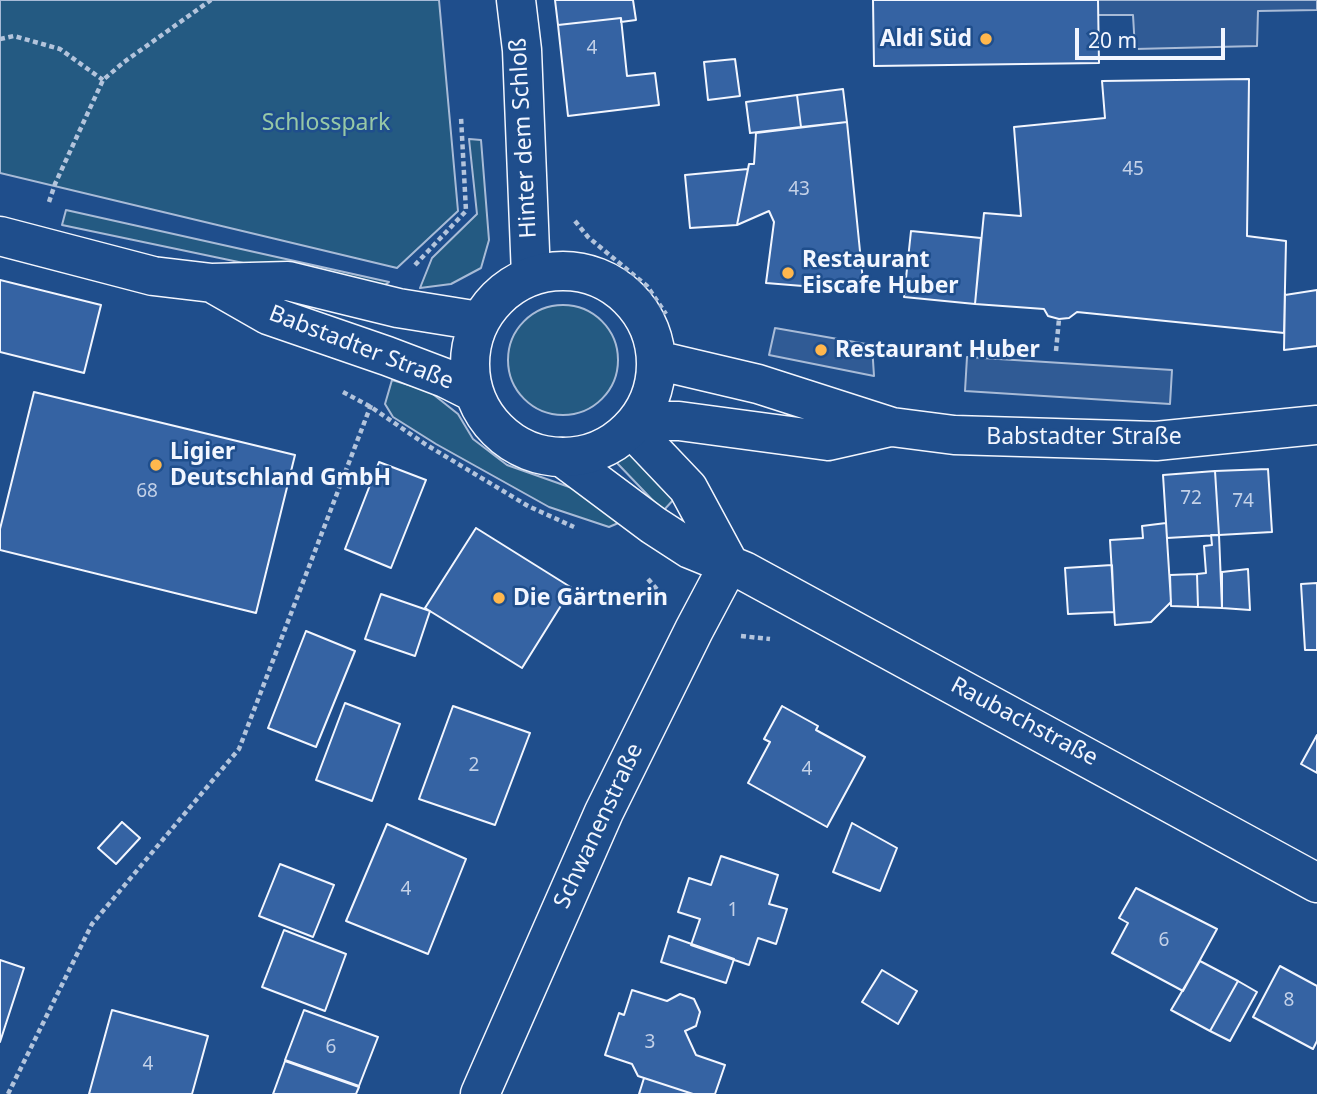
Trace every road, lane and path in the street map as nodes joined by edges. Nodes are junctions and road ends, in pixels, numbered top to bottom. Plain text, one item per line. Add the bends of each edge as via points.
1 (211, 0) edge
2 (516, 0) edge
3 (0, 39) edge
4 (103, 80) junction
5 (461, 117) dead end
6 (574, 220) dead end
7 (13, 239) edge
8 (410, 271) dead end
9 (531, 276) junction
10 (212, 283) junction
11 (1059, 320) dead end
12 (480, 321) junction
13 (672, 324) dead end
14 (1056, 351) dead end
15 (387, 356) junction
16 (656, 360) junction
17 (473, 392) junction
18 (634, 425) junction
19 (1317, 425) edge
20 (892, 427) junction
21 (562, 457) junction
22 (729, 564) junction
23 (1317, 883) edge
24 (8, 1094) edge
25 (480, 1094) edge

1 - 4 path
2 - 9 street, Hinter dem Schloß
3 - 4 path via 14,36 60,49
4 - 7 path via 49,204
5 - 8 path via 466,211
6 - 13 path via 647,286
7 - 10 street, Babstadter Straße via 153,276
9 - 12 street, Babstadter Straße via 510,287
9 - 16 street, Babstadter Straße via 581,272 625,294 652,335
10 - 12 street, Babstadter Straße via 289,281 398,308
10 - 15 street, Babstadter Straße via 268,316
11 - 14 path
12 - 17 street, Babstadter Straße via 470,356
15 - 17 street, Babstadter Straße
15 - 24 path via 239,749 92,924
16 - 18 street, Babstadter Straße via 648,403
16 - 20 street, Babstadter Straße via 758,384
17 - 21 street, Babstadter Straße via 486,418 507,439 534,453
18 - 20 street, Babstadter Straße via 679,421 828,441
18 - 21 street, Babstadter Straße via 599,450
18 - 22 street via 688,488
19 - 20 street, Babstadter Straße via 1156,441 954,435
21 - 22 street, Raubachstraße via 690,549
22 - 23 street, Raubachstraße
22 - 25 street, Schwanenstraße via 604,812

